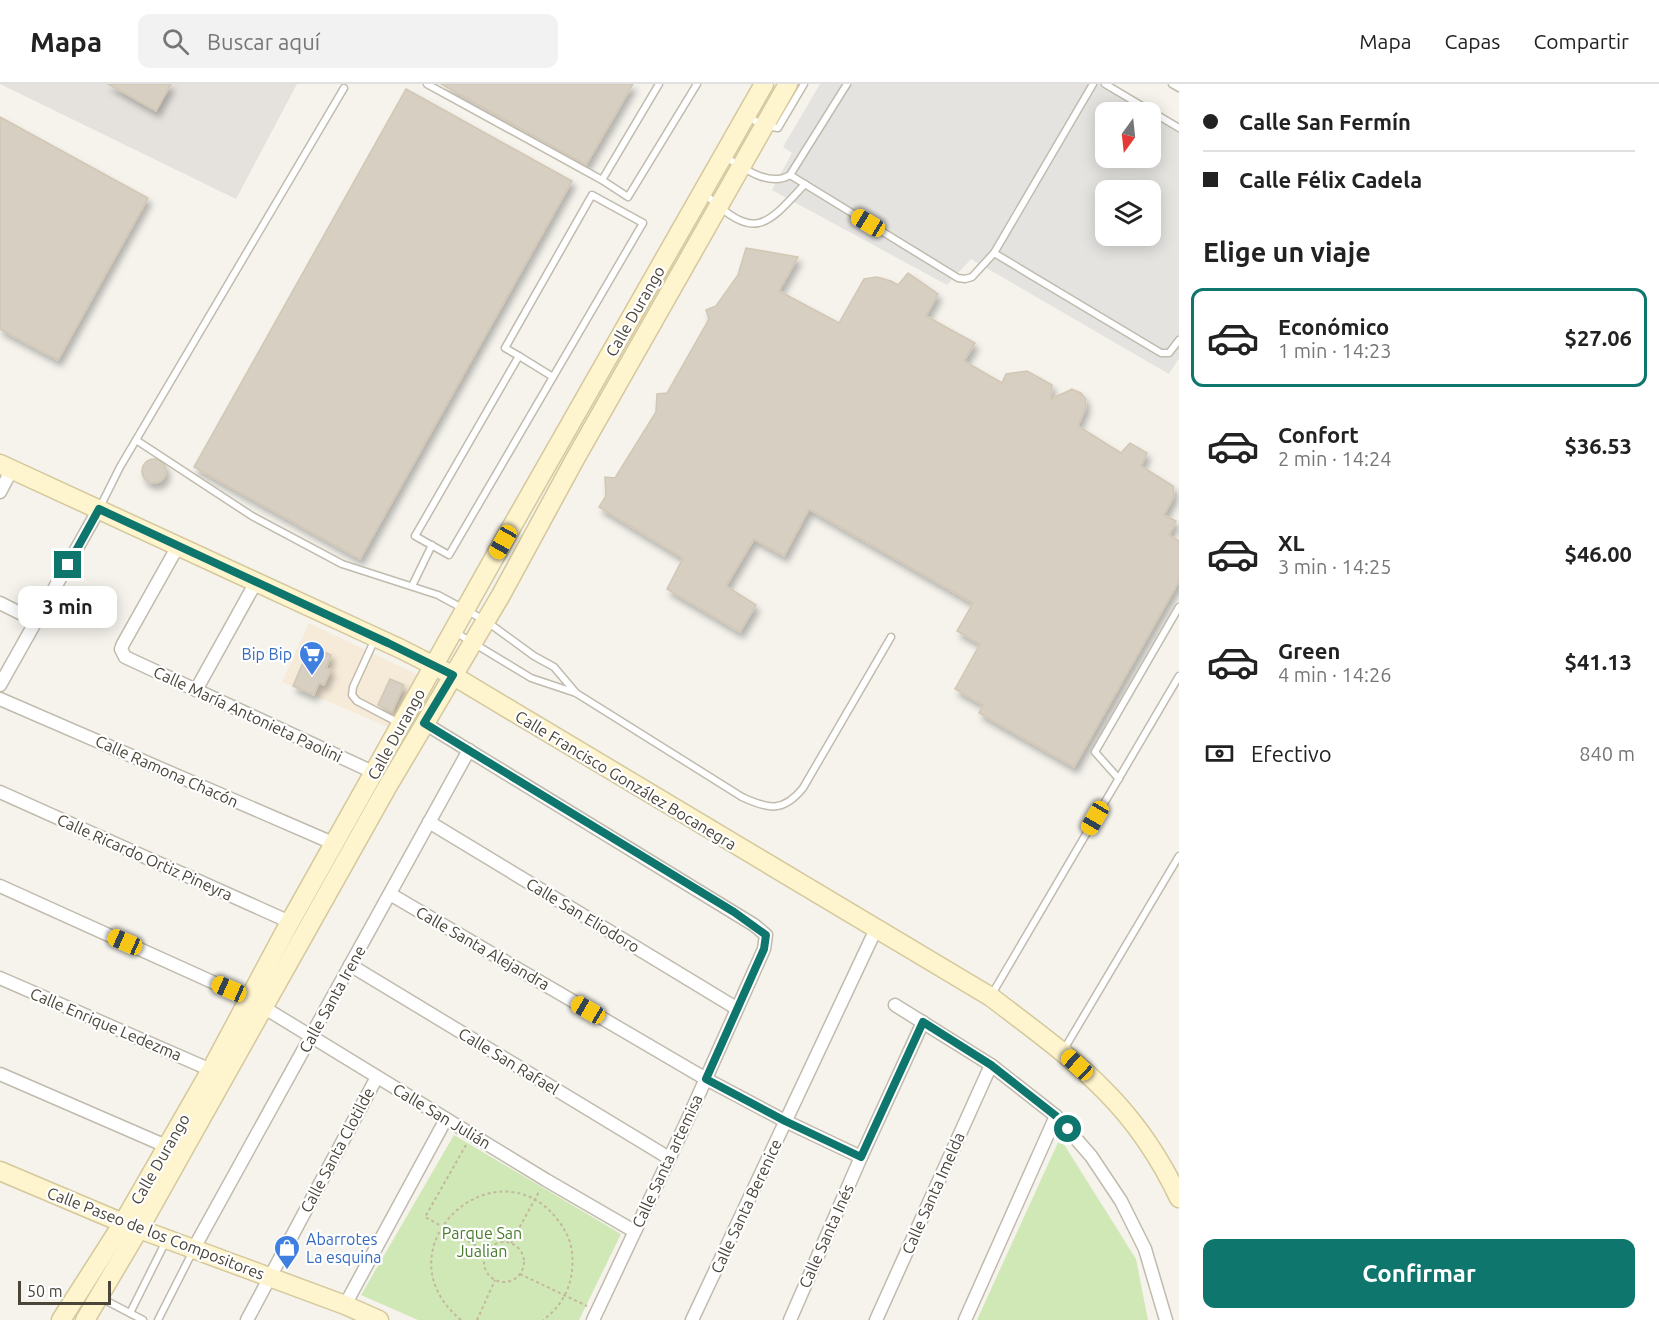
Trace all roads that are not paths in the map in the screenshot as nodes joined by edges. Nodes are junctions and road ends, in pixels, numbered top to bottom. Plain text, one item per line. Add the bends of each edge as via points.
1 (427, 84) edge
2 (659, 84) edge
3 (697, 84) edge
4 (764, 84) edge
5 (788, 84) edge
6 (804, 84) edge
7 (847, 84) edge
8 (1093, 84) edge
9 (1105, 84) edge
10 (1172, 84) edge
11 (344, 88) dead end
12 (1179, 88) edge
13 (746, 116) junction
14 (765, 126) junction
15 (1179, 128) edge
16 (723, 156) junction
17 (742, 166) junction
18 (790, 175) junction
19 (602, 180) junction
20 (805, 184) junction
21 (702, 192) junction
22 (719, 208) junction
23 (994, 253) junction
24 (1179, 340) edge
25 (519, 356) junction
26 (553, 377) junction
27 (136, 440) junction
28 (6, 466) edge
29 (0, 492) edge
30 (99, 509) junction
31 (432, 545) junction
32 (178, 546) junction
33 (256, 582) junction
34 (412, 586) junction
35 (0, 603) edge
36 (1179, 607) edge
37 (466, 611) junction
38 (36, 621) junction
39 (486, 621) junction
40 (454, 632) junction
41 (376, 637) junction
42 (891, 637) dead end
43 (473, 643) junction
44 (435, 666) junction
45 (453, 675) junction
46 (1179, 676) edge
47 (0, 685) edge
48 (196, 690) junction
49 (576, 693) junction
50 (0, 699) edge
51 (424, 723) junction
52 (402, 724) junction
53 (469, 750) junction
54 (375, 773) junction
55 (1119, 778) junction
56 (0, 792) edge
57 (429, 822) junction
58 (335, 844) junction
59 (1179, 856) edge
60 (0, 886) edge
61 (390, 894) junction
62 (290, 922) junction
63 (876, 929) junction
64 (350, 965) junction
65 (0, 978) edge
66 (991, 997) junction
67 (257, 1003) junction
68 (895, 1005) dead end
69 (736, 1008) junction
70 (923, 1022) junction
71 (312, 1036) junction
72 (1062, 1052) junction
73 (991, 1065) junction
74 (211, 1070) junction
75 (0, 1074) edge
76 (377, 1077) junction
77 (706, 1079) junction
78 (1056, 1116) junction
79 (447, 1119) junction
80 (785, 1121) junction
81 (166, 1146) junction
82 (861, 1157) junction
83 (669, 1158) junction
84 (0, 1171) edge
85 (1179, 1198) edge
86 (131, 1226) junction
87 (634, 1231) junction
88 (167, 1239) junction
89 (194, 1248) junction
90 (269, 1277) junction
91 (99, 1297) junction
92 (345, 1305) junction
93 (129, 1313) junction
94 (595, 1316) edge
95 (695, 1319) edge
96 (61, 1320) edge
97 (85, 1320) edge
98 (143, 1320) edge
99 (158, 1320) edge
100 (247, 1320) edge
101 (379, 1320) edge
102 (790, 1320) edge
103 (876, 1320) edge
104 (965, 1320) edge
105 (1166, 1320) edge

1 - 19 lane
2 - 19 lane
3 - 19 lane via 628,196
4 - 13 main road, Calle Durango
5 - 14 main road, Calle Durango
6 - 14 lane via 779,127
7 - 18 lane
8 - 23 lane
9 - 15 lane
10 - 12 lane
11 - 27 lane
13 - 14 lane
13 - 16 main road, Calle Durango
14 - 17 main road, Calle Durango
16 - 17 lane
16 - 21 main road, Calle Durango
17 - 18 lane via 774,181
17 - 22 main road, Calle Durango
18 - 20 lane
20 - 22 lane via 775,216 758,225
20 - 23 lane via 958,278 972,277
21 - 22 lane
21 - 37 main road, Calle Durango
22 - 39 main road, Calle Durango
23 - 24 lane via 1161,353 1169,353
25 - 26 lane
25 - 26 lane via 505,348 591,195 643,223
25 - 31 lane via 415,536
26 - 31 lane via 449,555
27 - 30 lane
27 - 34 lane via 281,532 342,564
28 - 29 street
28 - 30 main road, Calle Francisco González Bocanegra
30 - 32 main road, Calle Francisco González Bocanegra
30 - 38 street
31 - 34 lane
32 - 33 main road, Calle Francisco González Bocanegra
32 - 48 street, Calle María Antonieta Paolini via 123,644 122,654
33 - 41 main road, Calle Francisco González Bocanegra
33 - 48 street
34 - 37 lane
35 - 38 street
36 - 55 lane via 1095,752
37 - 39 lane
37 - 40 main road, Calle Durango
38 - 47 street
39 - 43 main road, Calle Durango
39 - 49 lane via 554,667
40 - 43 lane
40 - 44 main road, Calle Durango
41 - 44 main road, Calle Francisco González Bocanegra
41 - 52 lane via 352,695
42 - 49 lane via 803,788 788,803 775,808 742,797
43 - 45 main road, Calle Durango
43 - 49 lane via 531,678
44 - 45 main road, Calle Francisco González Bocanegra
44 - 52 main road, Calle Durango
45 - 51 main road, Calle Durango
45 - 63 main road, Calle Francisco González Bocanegra
46 - 55 lane
48 - 54 street, Calle María Antonieta Paolini
50 - 58 street, Calle Ramona Chacón
51 - 53 street
51 - 67 main road, Calle Durango via 350,856
52 - 54 main road, Calle Durango
53 - 57 street, Calle Santa Irene
53 - 69 street, Calle Santa artemisa via 766,935 764,949
54 - 58 main road, Calle Durango
55 - 66 lane
56 - 62 street, Calle Ricardo Ortiz Pineyra
57 - 61 street, Calle Santa Irene
57 - 69 street, Calle San Eliodoro
58 - 62 main road, Calle Durango
59 - 72 lane
60 - 67 street, Calle San Julián
61 - 64 street, Calle Santa Irene
61 - 77 street, Calle Santa Alejandra
62 - 67 main road, Calle Durango
63 - 66 main road, Calle Francisco González Bocanegra
63 - 80 street, Calle Santa Berenice
64 - 71 street, Calle Santa Irene
64 - 83 street, Calle San Rafael
65 - 74 street, Calle Enrique Ledezma
66 - 72 main road, Calle Francisco González Bocanegra
67 - 71 street, Calle San Julián
67 - 74 main road, Calle Durango
67 - 86 main road, Calle Durango
68 - 70 street
69 - 77 street, Calle Santa artemisa
70 - 73 street
70 - 82 street, Calle Santa Inés
71 - 76 street, Calle San Julián
71 - 89 street, Calle Santa Irene
72 - 85 main road, Calle Francisco González Bocanegra via 1107,1092 1167,1173
73 - 78 street
73 - 103 street, Calle Santa Imelda
74 - 81 main road, Calle Durango
75 - 81 street
76 - 79 street, Calle San Julián
76 - 90 street, Calle Santa Clotilde
77 - 80 street, Calle Santa Alejandra
77 - 83 street, Calle Santa artemisa
78 - 104 street
78 - 105 street via 1091,1156 1121,1201 1145,1249
79 - 87 street, Calle San Julián
79 - 92 street
80 - 82 street, Calle Santa Alejandra
80 - 95 street, Calle Santa Berenice
81 - 86 main road, Calle Durango
82 - 102 street, Calle Santa Inés
83 - 87 street, Calle Santa artemisa
84 - 86 main road, Calle Paseo de los Compositores
86 - 88 main road, Calle Paseo de los Compositores
86 - 91 main road, Calle Durango
86 - 96 main road, Calle Durango
87 - 94 street, Calle Santa artemisa
88 - 89 main road, Calle Paseo de los Compositores
88 - 93 lane
89 - 90 main road, Calle Paseo de los Compositores
89 - 99 lane
90 - 92 main road, Calle Paseo de los Compositores
90 - 100 street, Calle Santa Clotilde
91 - 93 lane
91 - 97 main road, Calle Durango
92 - 101 main road, Calle Paseo de los Compositores
93 - 98 lane

